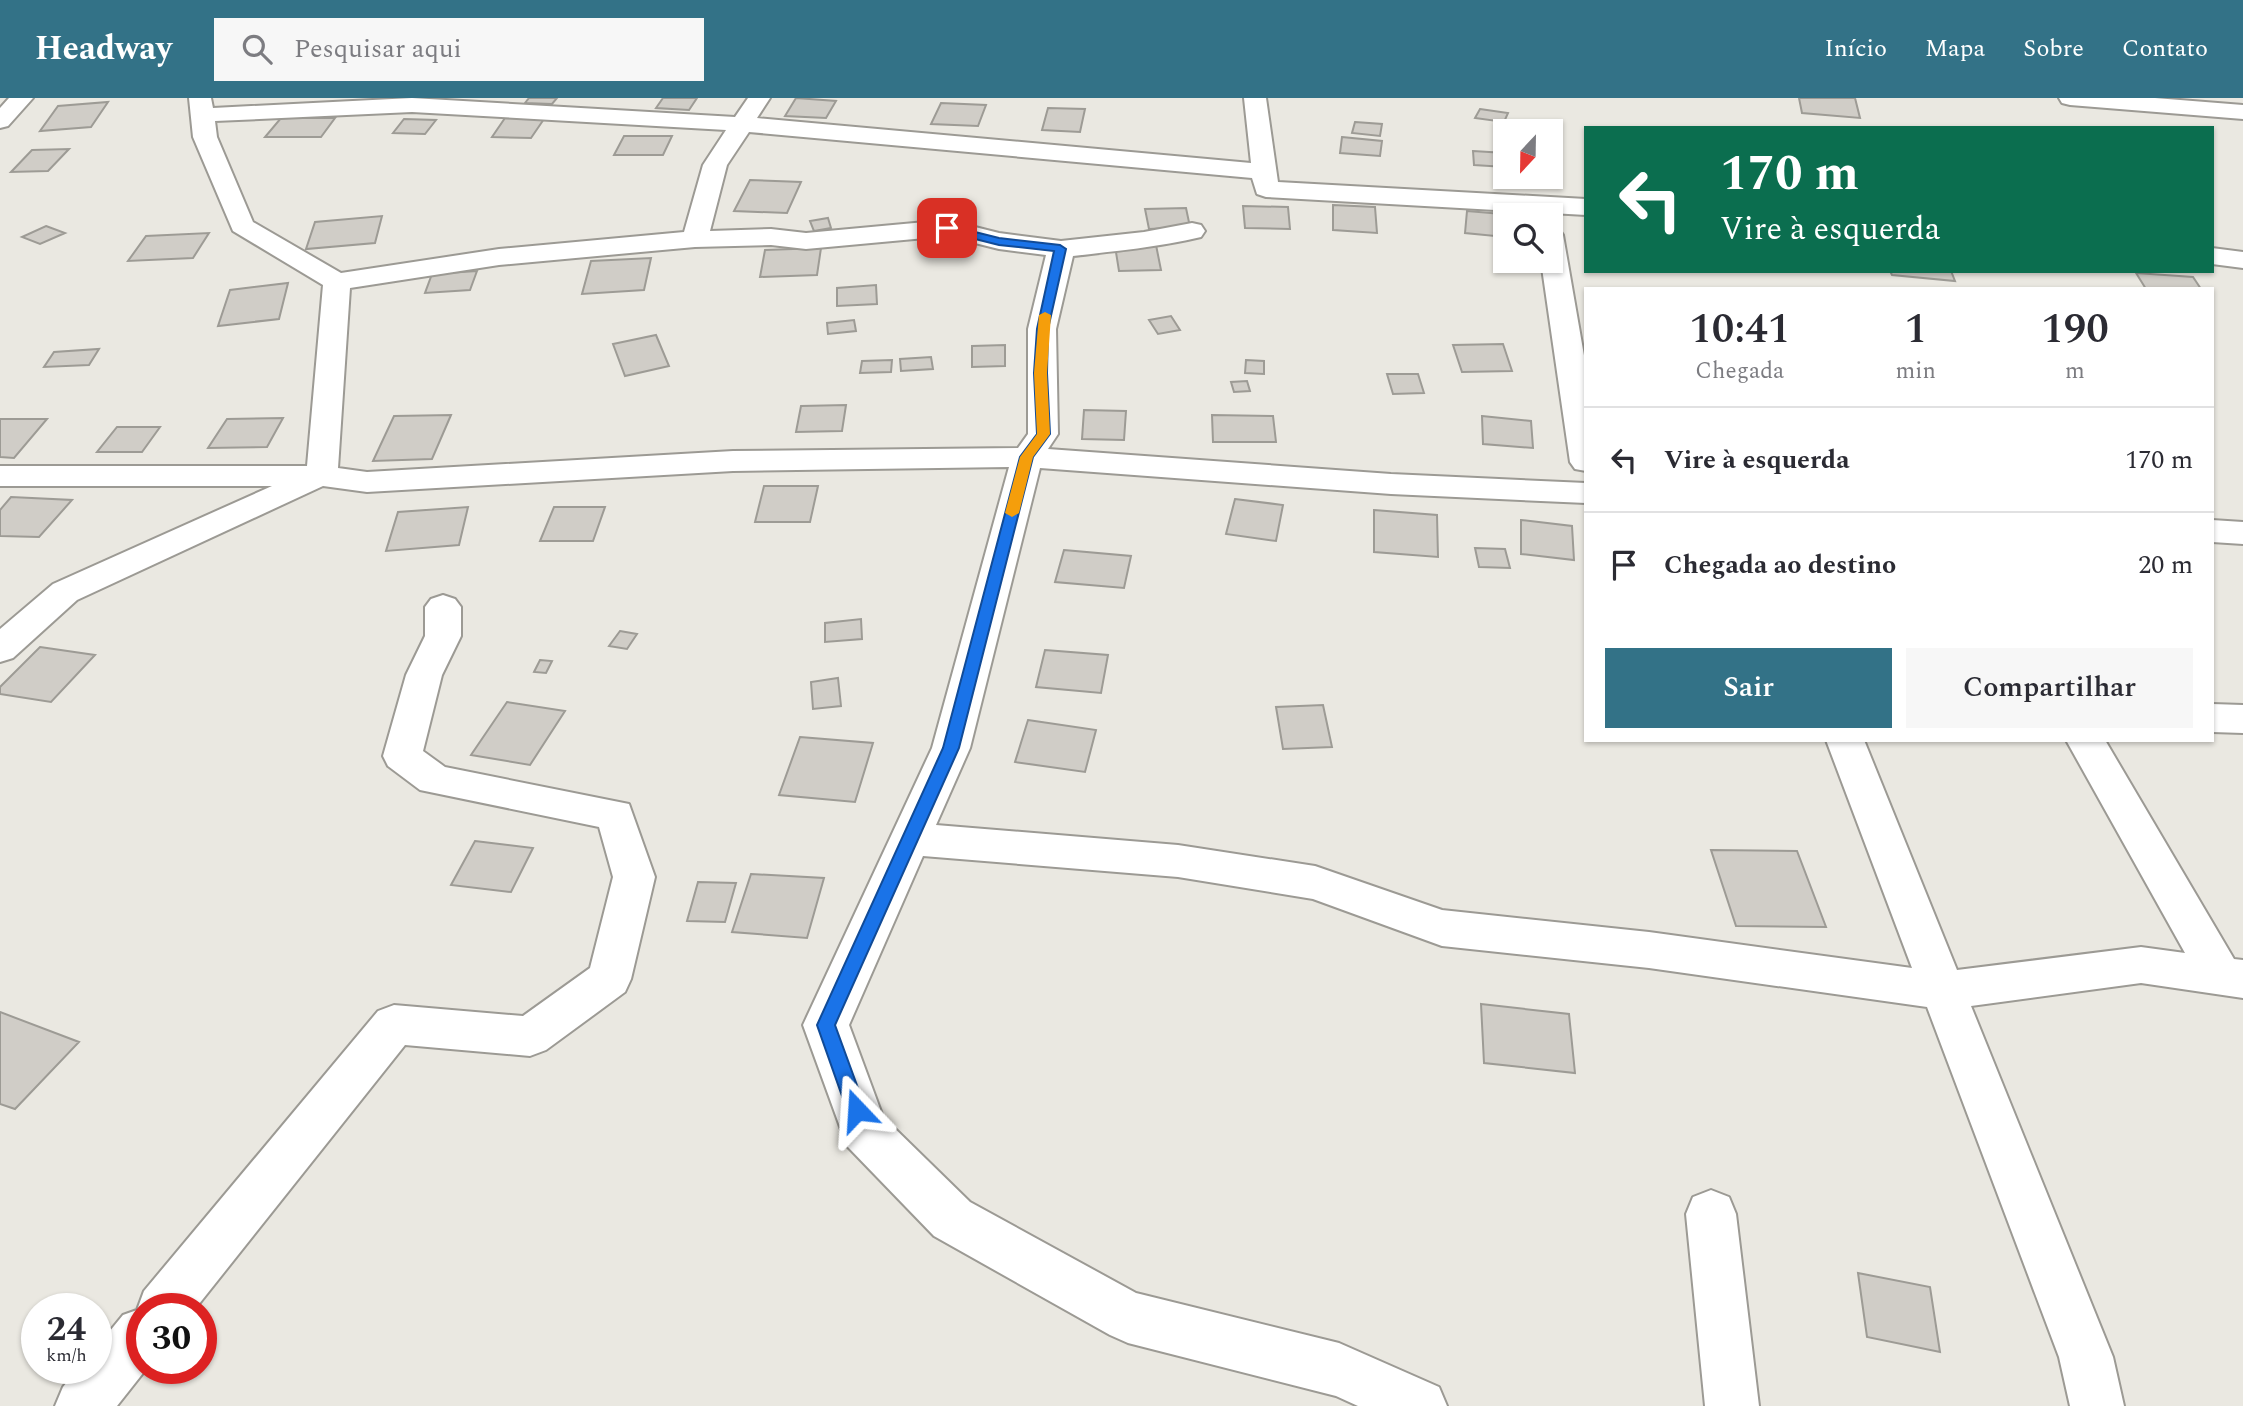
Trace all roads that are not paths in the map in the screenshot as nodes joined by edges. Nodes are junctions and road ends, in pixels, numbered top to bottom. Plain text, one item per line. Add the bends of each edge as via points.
1 (22, 98) edge
2 (760, 98) edge
3 (1255, 98) edge
4 (2070, 98) edge
5 (201, 106) edge
6 (2243, 112) edge
7 (0, 121) edge
8 (741, 124) junction
9 (1264, 172) junction
10 (1493, 206) edge
11 (1584, 207) edge
12 (1563, 209) edge
13 (1192, 231) dead end
14 (695, 239) junction
15 (1060, 249) junction
16 (2214, 257) edge
17 (2243, 260) edge
18 (1556, 273) edge
19 (337, 282) junction
20 (1584, 449) edge
21 (1027, 457) junction
22 (0, 476) edge
23 (322, 476) junction
24 (1584, 493) edge
25 (2214, 531) edge
26 (2243, 533) edge
27 (443, 607) dead end
28 (0, 649) edge
29 (2214, 718) edge
30 (2243, 719) edge
31 (1847, 742) edge
32 (2086, 742) edge
33 (910, 838) junction
34 (2233, 979) edge
35 (1944, 991) junction
36 (1711, 1214) dead end
37 (175, 1293) edge
38 (126, 1353) edge
39 (82, 1406) edge
40 (1420, 1406) edge
41 (1732, 1406) edge
42 (2097, 1406) edge

1 - 7 street
2 - 8 street
3 - 9 street
4 - 6 street
5 - 8 street via 412,105
5 - 19 street via 205,137 242,226
8 - 9 street
8 - 14 street via 715,165
9 - 10 street via 1266,189
11 - 12 street
13 - 15 street
14 - 15 street via 806,241 947,228 999,242
14 - 19 street via 499,257
15 - 21 street via 1042,329 1044,434
16 - 17 street
18 - 20 street
19 - 23 street
21 - 23 street via 733,461 367,482
21 - 24 street via 1391,484
21 - 33 street via 951,748
22 - 23 street
23 - 28 street via 65,592
25 - 26 street
27 - 37 street via 443,636 424,675 402,756 434,780 615,815 634,877 609,979 530,1036 394,1025
29 - 30 street
31 - 35 street
32 - 34 street
33 - 35 street via 1178,862 1315,883 1442,928 1649,950
33 - 40 street via 826,1025 864,1131 952,1219 1128,1317 1339,1370
34 - 35 street via 2141,965
35 - 42 street via 2086,1357
36 - 41 street
38 - 39 street

